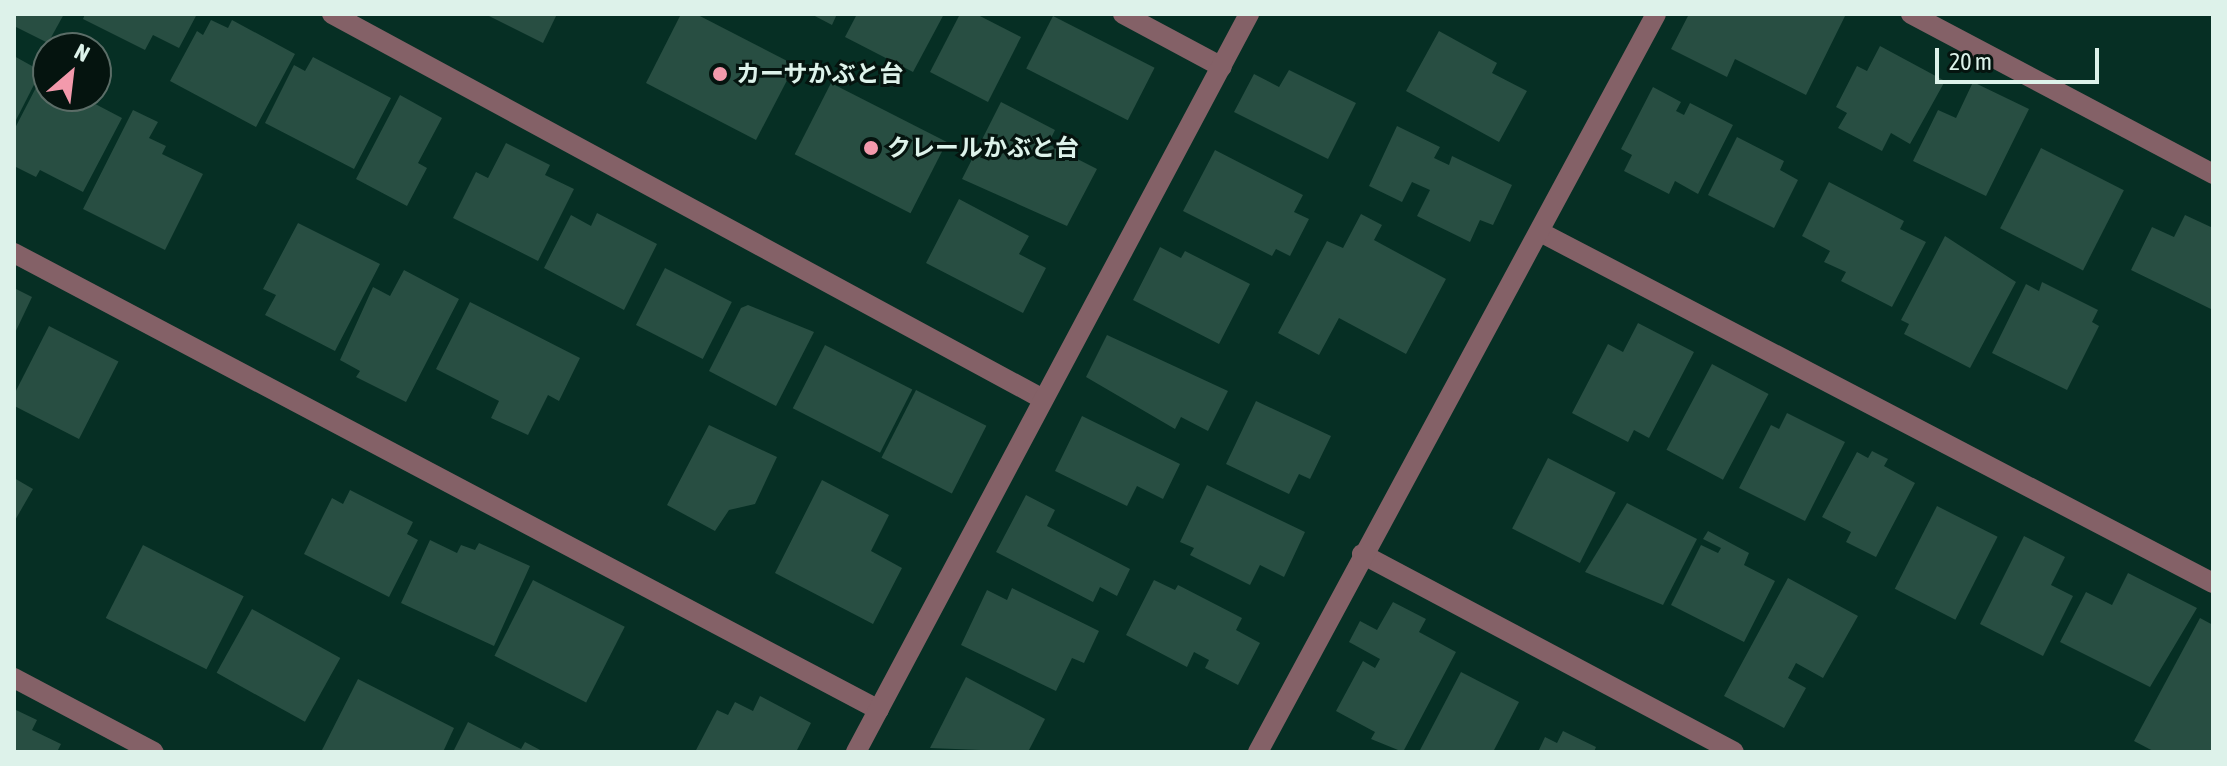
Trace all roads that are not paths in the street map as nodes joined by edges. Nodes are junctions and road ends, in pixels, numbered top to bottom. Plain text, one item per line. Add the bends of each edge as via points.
1 (332, 14) edge
2 (1123, 14) edge
3 (1249, 14) edge
4 (1656, 14) edge
5 (1911, 14) edge
6 (1222, 67) junction
7 (2213, 174) edge
8 (1542, 233) junction
9 (14, 253) edge
10 (1041, 398) junction
11 (1362, 554) junction
12 (2213, 583) edge
13 (14, 678) edge
14 (879, 710) junction
15 (154, 752) edge
16 (856, 752) edge
17 (1258, 752) edge
18 (1734, 752) edge

1 - 10 street
2 - 6 street
3 - 6 street
4 - 8 street
5 - 7 street
6 - 10 street
8 - 11 street
8 - 12 street
9 - 14 street
10 - 14 street
11 - 17 street
11 - 18 street
13 - 15 street
14 - 16 street

